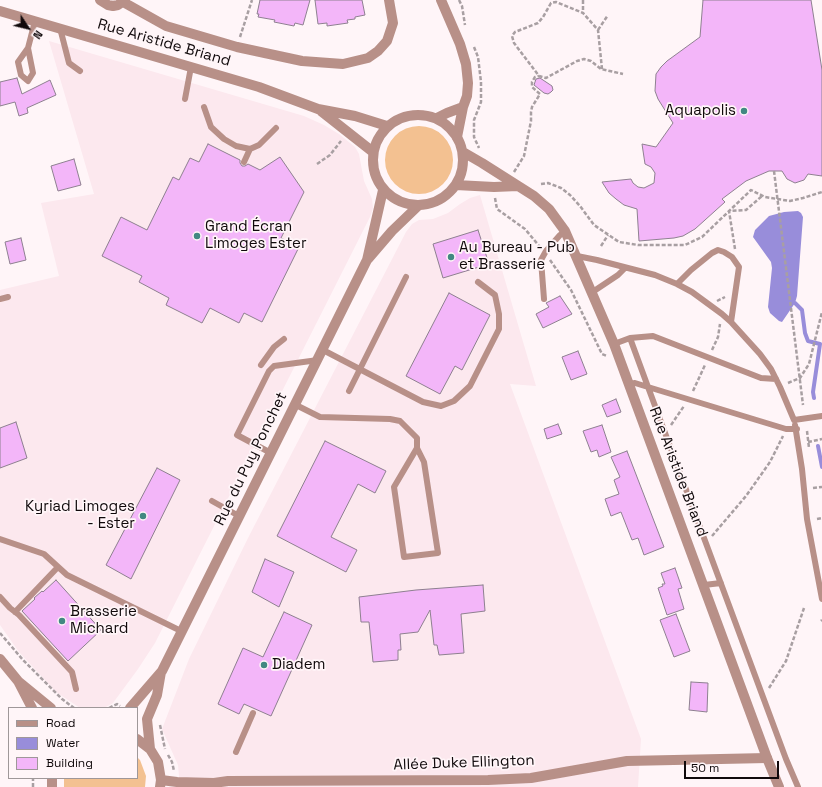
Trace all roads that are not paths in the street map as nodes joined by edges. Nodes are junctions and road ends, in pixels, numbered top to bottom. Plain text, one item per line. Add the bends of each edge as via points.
1 (100, 0) edge
2 (389, 0) edge
3 (440, 0) edge
4 (124, 1) edge
5 (0, 11) edge
6 (35, 21) junction
7 (60, 28) junction
8 (28, 48) dead end
9 (191, 67) junction
10 (80, 71) dead end
11 (185, 99) dead end
12 (204, 107) dead end
13 (463, 107) junction
14 (318, 109) junction
15 (437, 118) junction
16 (387, 126) junction
17 (276, 128) dead end
18 (457, 137) junction
19 (250, 149) junction
20 (373, 152) junction
21 (463, 152) junction
22 (244, 162) dead end
23 (456, 184) junction
24 (518, 186) junction
25 (383, 190) junction
26 (418, 206) junction
27 (565, 231) junction
28 (577, 256) junction
29 (367, 260) junction
30 (625, 268) junction
31 (406, 277) dead end
32 (478, 282) dead end
33 (676, 284) junction
34 (592, 293) junction
35 (8, 298) dead end
36 (0, 299) edge
37 (544, 299) dead end
38 (731, 322) junction
39 (630, 338) junction
40 (284, 339) dead end
41 (614, 344) junction
42 (323, 350) junction
43 (318, 360) junction
44 (261, 365) dead end
45 (360, 369) junction
46 (776, 379) junction
47 (628, 384) junction
48 (648, 387) junction
49 (350, 392) dead end
50 (294, 404) junction
51 (822, 416) edge
52 (794, 420) junction
53 (796, 429) junction
54 (417, 448) junction
55 (271, 453) junction
56 (212, 502) dead end
57 (239, 516) junction
58 (0, 539) edge
59 (822, 560) edge
60 (815, 561) junction
61 (58, 567) junction
62 (721, 583) junction
63 (704, 585) junction
64 (0, 597) edge
65 (822, 599) edge
66 (15, 612) junction
67 (181, 630) junction
68 (0, 659) edge
69 (162, 671) junction
70 (18, 681) junction
71 (76, 689) dead end
72 (31, 707) edge
73 (50, 707) edge
74 (131, 707) edge
75 (253, 713) dead end
76 (138, 740) edge
77 (150, 749) junction
78 (236, 752) dead end
79 (767, 758) junction
80 (160, 783) edge
81 (495, 783) edge
82 (214, 785) edge
83 (779, 787) edge
84 (798, 787) edge

1 - 4 street via 113,6
2 - 4 street via 393,23 387,41 368,58 343,64 302,61 236,47 166,26
3 - 13 street via 466,64 468,82
5 - 6 street, Rue Aristide Briand
6 - 7 street, Rue Aristide Briand
6 - 8 lane
7 - 9 street, Rue Aristide Briand
7 - 10 lane via 69,63
9 - 11 lane
9 - 14 street, Rue Aristide Briand via 259,87
12 - 19 lane via 211,127 224,139 236,146
13 - 15 street
13 - 18 street
14 - 16 street, Rue Aristide Briand via 355,116
14 - 20 street, Rue Aristide Briand
15 - 16 street via 410,115
15 - 18 street via 449,126
16 - 20 street via 378,138
17 - 19 lane via 259,145
18 - 21 street
19 - 22 lane
20 - 25 street via 376,179
21 - 23 street via 462,169
21 - 24 street, Rue Aristide Briand
23 - 24 street
23 - 26 street via 446,196 433,203
24 - 27 street, Rue Aristide Briand via 549,209
25 - 26 street via 393,199
25 - 29 street, Rue du Puy Ponchet
26 - 29 street, Rue du Puy Ponchet
27 - 28 street, Rue Aristide Briand
27 - 37 lane via 541,260
28 - 30 lane
28 - 34 street, Rue Aristide Briand
29 - 42 street, Rue du Puy Ponchet
30 - 33 lane via 655,275
30 - 34 lane
31 - 45 lane
32 - 45 lane via 494,295 499,314 499,329 470,386 454,401 441,406 423,402
33 - 38 lane via 692,292
33 - 38 lane via 718,250 732,257 739,267
34 - 41 street, Rue Aristide Briand
35 - 36 lane
38 - 46 lane via 760,354
39 - 41 lane
39 - 46 lane via 653,336 761,378
39 - 48 lane
40 - 44 lane via 274,347
41 - 47 street, Rue Aristide Briand
42 - 43 street, Rue du Puy Ponchet
42 - 45 lane
43 - 50 street, Rue du Puy Ponchet
43 - 55 lane via 274,366 269,371 237,434
45 - 49 lane
46 - 52 lane
47 - 48 lane via 635,383
47 - 63 street, Rue Aristide Briand
48 - 53 lane
48 - 62 lane
50 - 54 lane via 320,417 400,421 417,438
50 - 55 street, Rue du Puy Ponchet
51 - 52 lane
52 - 53 lane
53 - 60 lane
54 - 54 lane via 394,486 404,557 438,553 424,462
55 - 57 street, Rue du Puy Ponchet
56 - 57 lane
57 - 67 street, Rue du Puy Ponchet
58 - 61 lane via 44,554
59 - 60 lane
60 - 65 lane
61 - 66 lane
61 - 67 lane via 68,575
62 - 63 lane
62 - 84 lane
63 - 79 street, Rue Aristide Briand
64 - 66 lane
66 - 71 lane via 72,672
67 - 69 street, Rue du Puy Ponchet
68 - 70 street
69 - 74 street
69 - 77 street via 157,695 147,720
70 - 72 street
70 - 73 street
75 - 78 lane
76 - 77 street
77 - 80 street via 158,762
79 - 81 street, Allée Duke Ellington via 627,760
79 - 83 street, Rue Aristide Briand
80 - 82 street, Allée Duke Ellington
81 - 82 street, Allée Duke Ellington via 228,781

